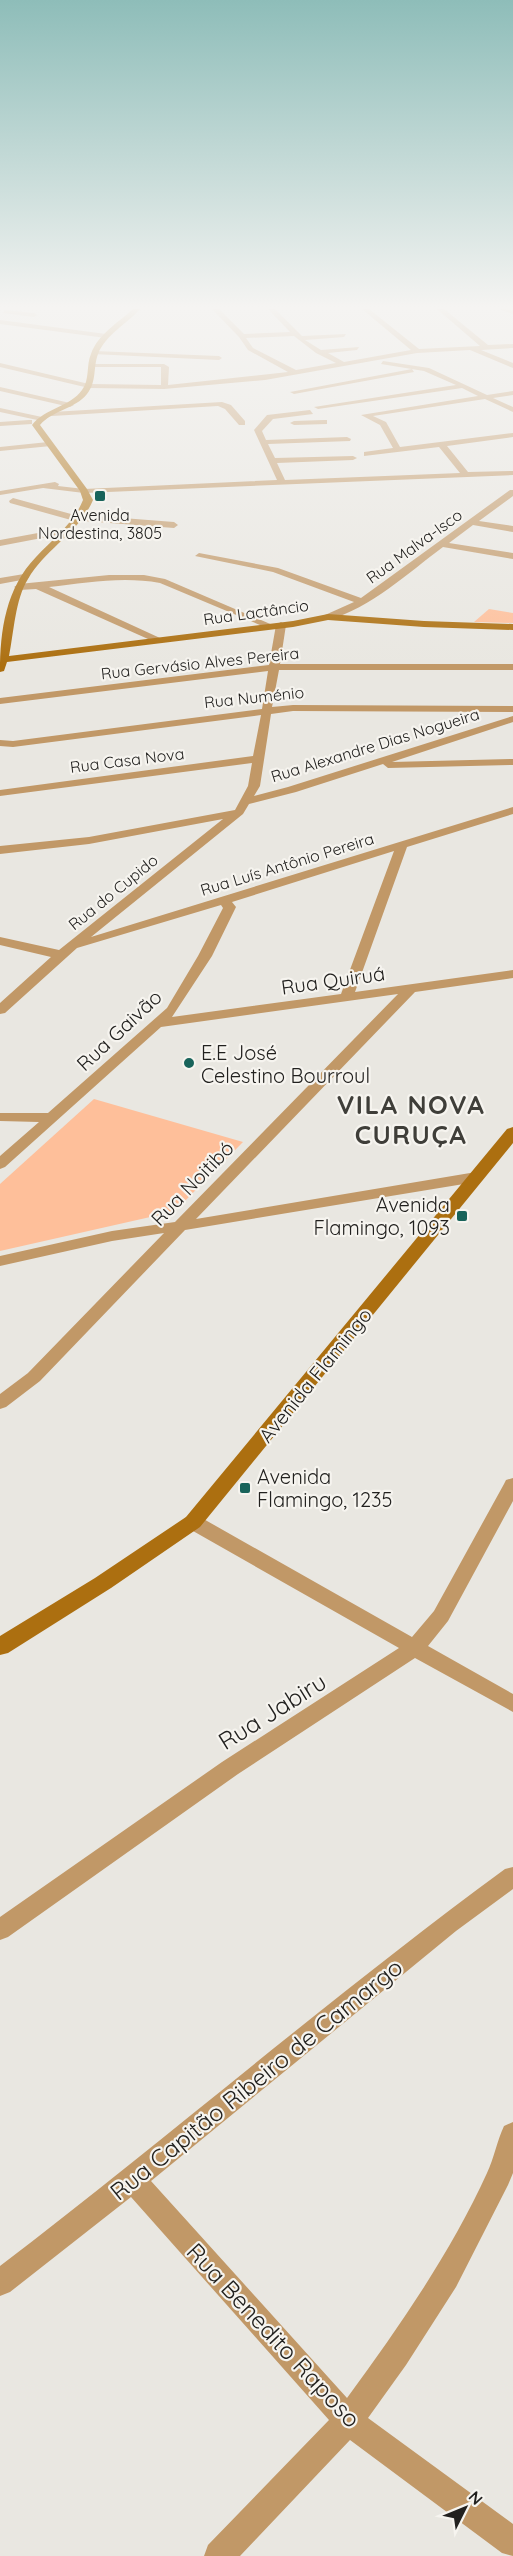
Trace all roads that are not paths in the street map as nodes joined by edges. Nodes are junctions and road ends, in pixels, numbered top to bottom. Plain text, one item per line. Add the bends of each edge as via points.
1 (38, 428) edge
2 (260, 428) edge
3 (385, 428) edge
4 (513, 435) edge
5 (492, 438) junction
6 (347, 439) dead end
7 (262, 442) junction
8 (48, 444) junction
9 (441, 444) junction
10 (513, 447) edge
11 (0, 449) edge
12 (398, 450) junction
13 (367, 454) dead end
14 (353, 458) dead end
15 (272, 461) junction
16 (513, 473) edge
17 (466, 475) junction
18 (282, 482) junction
19 (59, 483) dead end
20 (46, 487) junction
21 (84, 491) junction
22 (513, 492) edge
23 (0, 495) edge
24 (81, 518) junction
25 (471, 522) junction
26 (174, 525) dead end
27 (513, 529) edge
28 (65, 531) junction
29 (0, 543) edge
30 (442, 544) junction
31 (199, 556) dead end
32 (513, 556) edge
33 (0, 581) edge
34 (22, 582) junction
35 (38, 586) junction
36 (362, 602) junction
37 (328, 617) junction
38 (276, 626) junction
39 (513, 627) edge
40 (157, 640) junction
41 (1, 663) edge
42 (274, 667) junction
43 (513, 667) edge
44 (0, 701) edge
45 (513, 709) edge
46 (267, 711) junction
47 (513, 719) edge
48 (0, 743) edge
49 (258, 759) junction
50 (513, 762) edge
51 (370, 765) junction
52 (0, 793) edge
53 (243, 806) junction
54 (513, 810) edge
55 (402, 845) junction
56 (0, 850) edge
57 (224, 901) junction
58 (0, 941) edge
59 (66, 951) junction
60 (513, 974) edge
61 (410, 989) junction
62 (346, 998) junction
63 (0, 1010) edge
64 (159, 1023) junction
65 (0, 1118) edge
66 (51, 1118) junction
67 (513, 1132) edge
68 (0, 1164) edge
69 (476, 1177) junction
70 (179, 1226) junction
71 (0, 1261) edge
72 (0, 1403) edge
73 (513, 1484) edge
74 (193, 1522) junction
75 (0, 1647) edge
76 (415, 1647) junction
77 (513, 1704) edge
78 (513, 1876) edge
79 (0, 1930) edge
80 (513, 2134) edge
81 (133, 2180) junction
82 (0, 2283) edge
83 (348, 2421) junction
84 (513, 2542) edge
85 (219, 2556) edge

1 - 8 main road
2 - 7 street
3 - 12 street
4 - 5 street
5 - 9 street
5 - 10 street
6 - 7 street
7 - 15 street
8 - 11 street
8 - 21 main road
9 - 12 street
9 - 17 street
12 - 13 street
14 - 15 street
15 - 18 street
16 - 17 street
17 - 18 street
18 - 21 street
19 - 20 street
20 - 21 street
20 - 23 street
21 - 24 main road via 88,500
22 - 25 street, Rua Malva-Isco
23 - 24 street via 10,503
24 - 26 street
24 - 28 main road
25 - 27 street
25 - 30 street, Rua Malva-Isco
28 - 29 street
28 - 34 main road
30 - 32 street
30 - 36 street, Rua Malva-Isco
31 - 36 street via 275,570
33 - 34 street
34 - 35 street
34 - 41 main road
35 - 38 street via 117,576 149,577
35 - 40 street
36 - 37 street, Rua Malva-Isco
37 - 38 main road, Rua Lactâncio
37 - 39 main road, Rua Lactâncio
38 - 40 main road, Rua Lactâncio
38 - 42 street
40 - 41 main road, Rua Lactâncio
42 - 43 street, Rua Gervásio Alves Pereira
42 - 44 street, Rua Gervásio Alves Pereira
42 - 46 street
45 - 46 street, Rua Numénio
46 - 48 street, Rua Numénio
46 - 49 street
47 - 51 street, Rua Alexandre Dias Nogueira
49 - 52 street, Rua Casa Nova
49 - 53 street via 254,786
50 - 51 street
51 - 53 street, Rua Alexandre Dias Nogueira
53 - 56 street, Rua Alexandre Dias Nogueira via 169,826
53 - 59 street, Rua do Cupido
54 - 55 street, Rua Luís Antônio Pereira
55 - 57 street, Rua Luís Antônio Pereira
55 - 62 street
57 - 59 street, Rua Luís Antônio Pereira
57 - 64 street, Rua Gaivão via 230,907 205,956 172,1010
58 - 59 street, Rua Luís Antônio Pereira
59 - 63 street, Rua do Cupido
60 - 61 street, Rua Quiruá
61 - 62 street, Rua Quiruá
61 - 70 street, Rua Noitibó
62 - 64 street, Rua Quiruá
64 - 66 street, Rua Gaivão
65 - 66 street
66 - 68 street, Rua Gaivão
67 - 69 main road, Avenida Flamingo
69 - 70 street
69 - 74 main road, Avenida Flamingo
70 - 71 street via 111,1236
70 - 72 street, Rua Noitibó via 34,1377
73 - 76 street, Rua Jabiru via 441,1616
74 - 75 main road, Avenida Flamingo
74 - 76 street
76 - 77 street
76 - 79 street, Rua Jabiru via 230,1768
78 - 81 street, Rua Capitão Ribeiro de Camargo via 448,1924
80 - 83 street via 499,2176 446,2278
81 - 82 street, Rua Capitão Ribeiro de Camargo
81 - 83 street, Rua Benedito Raposo
83 - 84 street, Rua Benedito Raposo
83 - 85 street

